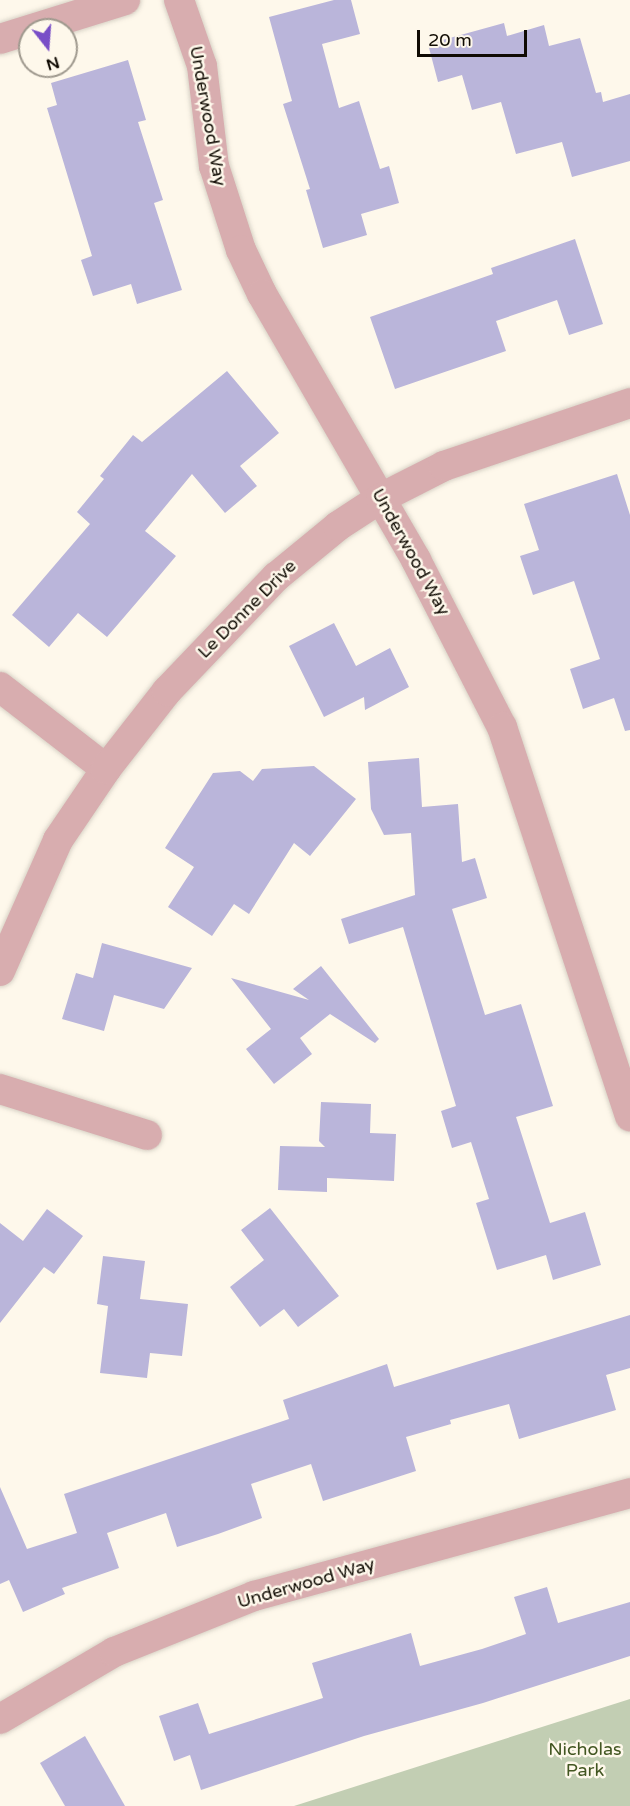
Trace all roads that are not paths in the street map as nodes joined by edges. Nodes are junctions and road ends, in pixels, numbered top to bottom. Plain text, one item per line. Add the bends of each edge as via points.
1 (125, 0) edge
2 (179, 0) edge
3 (0, 39) edge
4 (630, 403) edge
5 (381, 498) junction
6 (0, 687) edge
7 (106, 769) junction
8 (0, 972) edge
9 (0, 1089) edge
10 (630, 1116) edge
11 (147, 1135) dead end
12 (630, 1493) edge
13 (0, 1719) edge

1 - 3 street
2 - 5 street, Underwood Way via 202,66 214,166 241,250 262,294
4 - 5 street, Le Donne Drive via 444,466
5 - 7 street, Le Donne Drive via 338,526 276,577 227,625 167,691
5 - 10 street, Underwood Way via 502,727
6 - 7 street
7 - 8 street, Le Donne Drive via 58,840
9 - 11 street
12 - 13 street, Underwood Way via 254,1596 114,1652

